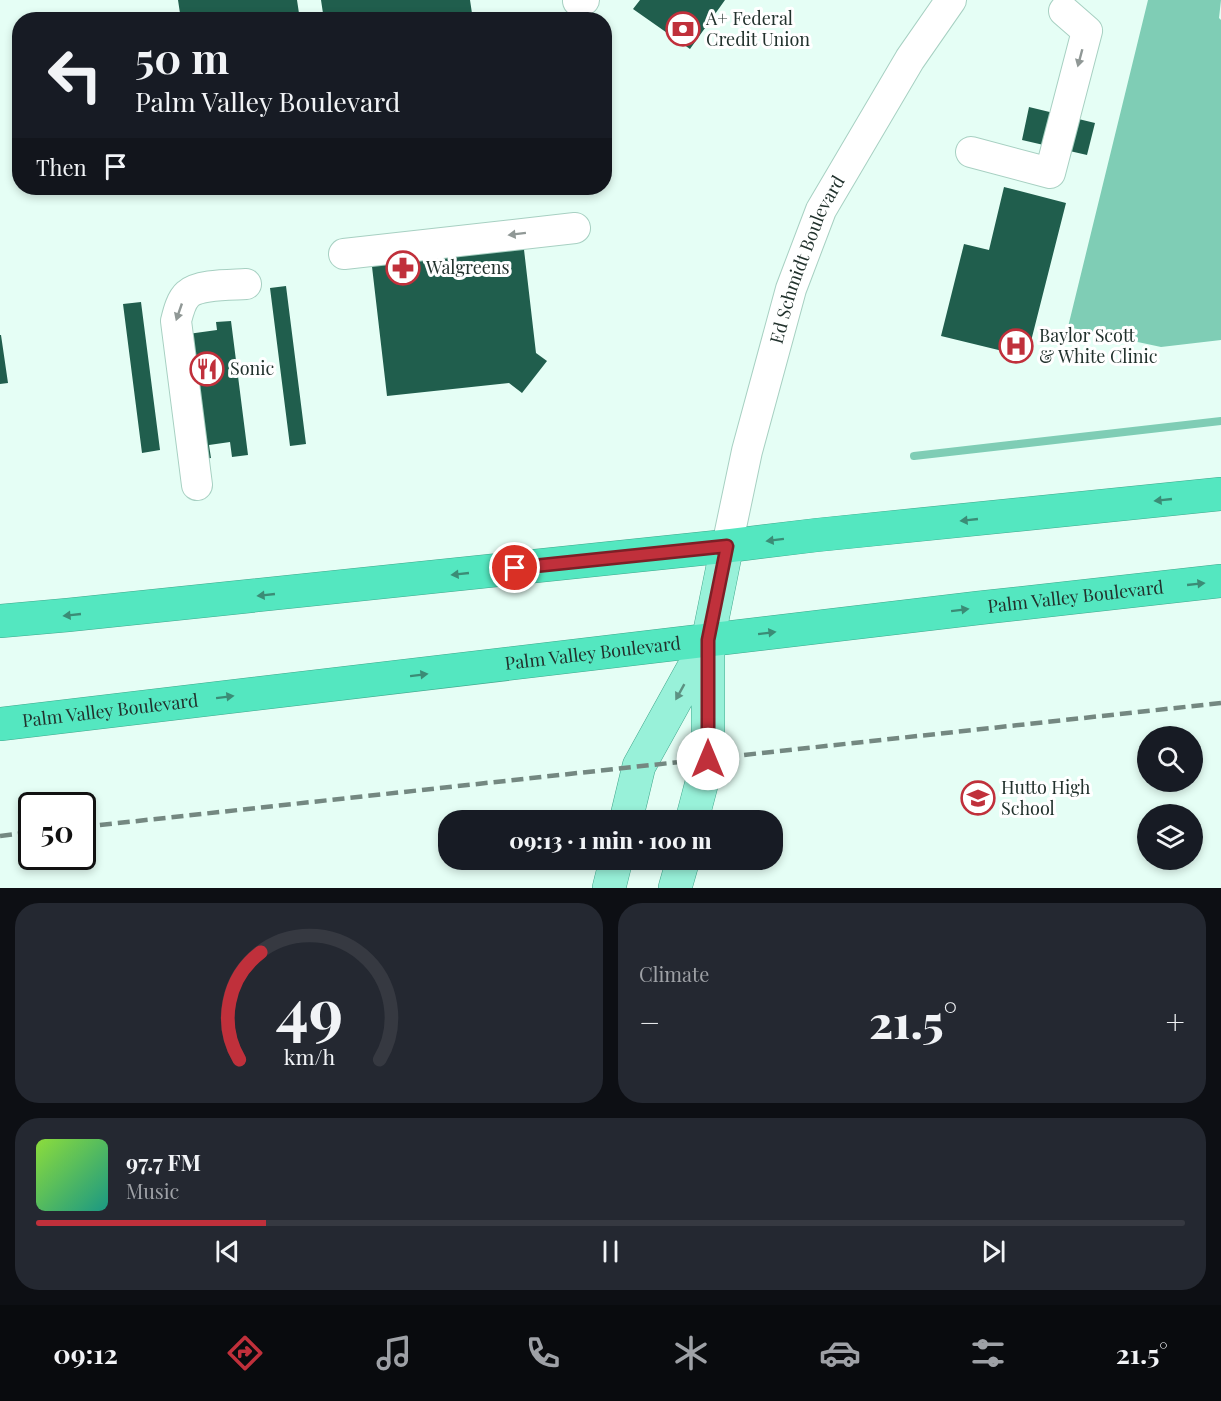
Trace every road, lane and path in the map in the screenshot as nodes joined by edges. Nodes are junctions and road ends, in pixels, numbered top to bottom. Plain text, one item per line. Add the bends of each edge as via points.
1 (951, 0) edge
2 (1064, 11) dead end
3 (970, 152) dead end
4 (576, 228) dead end
5 (344, 254) dead end
6 (246, 284) dead end
7 (197, 485) dead end
8 (1221, 494) edge
9 (727, 546) junction
10 (1221, 581) edge
11 (0, 621) edge
12 (708, 640) junction
13 (0, 724) edge
14 (628, 810) edge
15 (695, 810) edge
16 (614, 870) edge
17 (680, 870) edge
18 (609, 888) edge
19 (675, 888) edge

1 - 9 street, Ed Schmidt Boulevard via 910,59 821,210 791,289 747,451
2 -> 3 street via 1087,31 1050,173
4 -> 5 street
6 -> 7 street via 201,288 187,294 176,321
8 -> 9 highway
9 -> 11 highway
9 - 12 main road
12 -> 10 highway, Palm Valley Boulevard
13 -> 12 highway, Palm Valley Boulevard
12 -> 14 main road via 639,766
12 - 15 main road via 708,759
16 - 18 main road
17 - 19 main road

